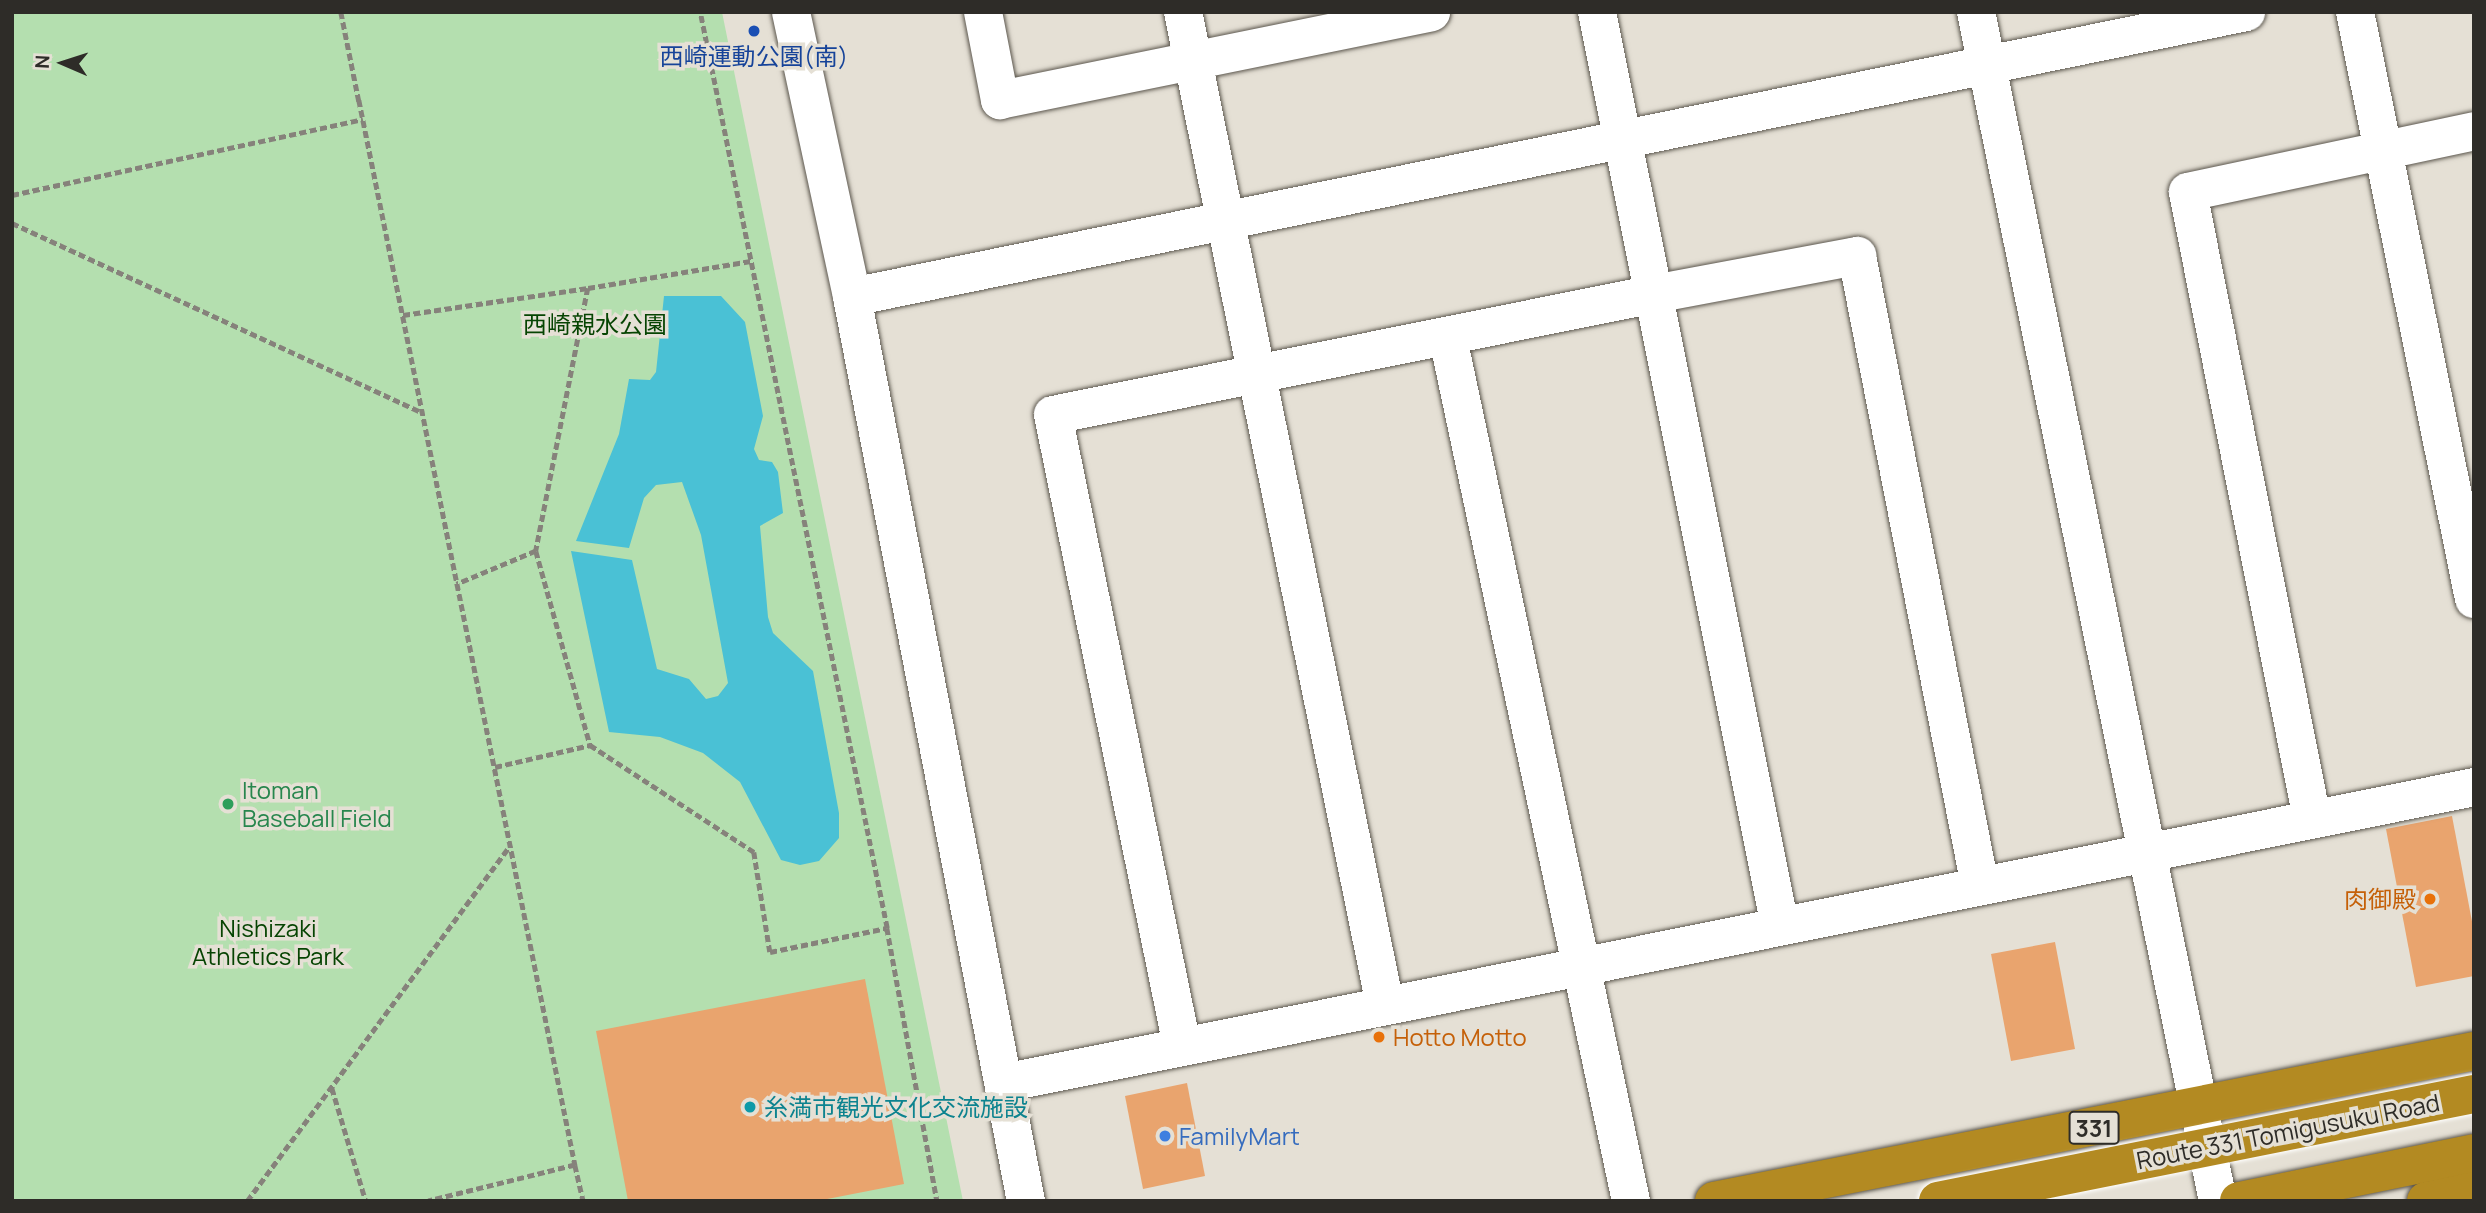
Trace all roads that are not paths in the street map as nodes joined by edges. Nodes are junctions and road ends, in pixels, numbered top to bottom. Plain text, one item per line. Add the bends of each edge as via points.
1 (791, 12) edge
2 (983, 12) edge
3 (1183, 12) edge
4 (1597, 12) edge
5 (1976, 12) edge
6 (2246, 12) edge
7 (2355, 12) edge
8 (1406, 15) edge
9 (1193, 59) junction
10 (1987, 65) junction
11 (2474, 131) edge
12 (1622, 140) junction
13 (2383, 151) junction
14 (1225, 221) junction
15 (1654, 294) junction
16 (852, 297) junction
17 (1448, 338) junction
18 (1257, 376) junction
19 (2474, 599) edge
20 (2474, 787) edge
21 (2312, 819) junction
22 (2146, 852) junction
23 (1980, 886) junction
24 (1780, 926) junction
25 (1581, 966) junction
26 (1385, 1005) junction
27 (1182, 1046) junction
28 (2474, 1051) edge
29 (1004, 1083) junction
30 (2474, 1094) edge
31 (2198, 1108) junction
32 (2474, 1153) edge
33 (2474, 1191) edge
34 (1026, 1201) edge
35 (1630, 1201) edge
36 (1714, 1201) edge
37 (1938, 1201) edge
38 (2218, 1201) edge
39 (2239, 1201) edge
40 (2426, 1201) edge

1 - 16 street
2 - 9 street via 1000,100
3 - 9 street
4 - 12 street
5 - 10 street
6 - 10 street
7 - 13 street
8 - 9 street
9 - 14 street
10 - 12 street
10 - 22 street
11 - 13 street
12 - 14 street
12 - 15 street
13 - 19 street
13 - 21 street via 2188,192
14 - 16 street
14 - 18 street
15 - 17 street
15 - 23 street via 1857,256
15 - 24 street
16 - 29 street
17 - 18 street
17 - 25 street
18 - 26 street
18 - 27 street via 1053,415
20 - 21 street
21 - 22 street
22 - 23 street
22 - 31 street
23 - 24 street
24 - 25 street
25 - 26 street
25 - 35 street
26 - 27 street
27 - 29 street
28 - 31 highway, 331
29 - 34 street
30 - 37 highway, Route 331 Tomigusuku Road / 331, bridge
31 - 36 highway, 331
31 - 38 street
32 - 39 highway
33 - 40 highway

